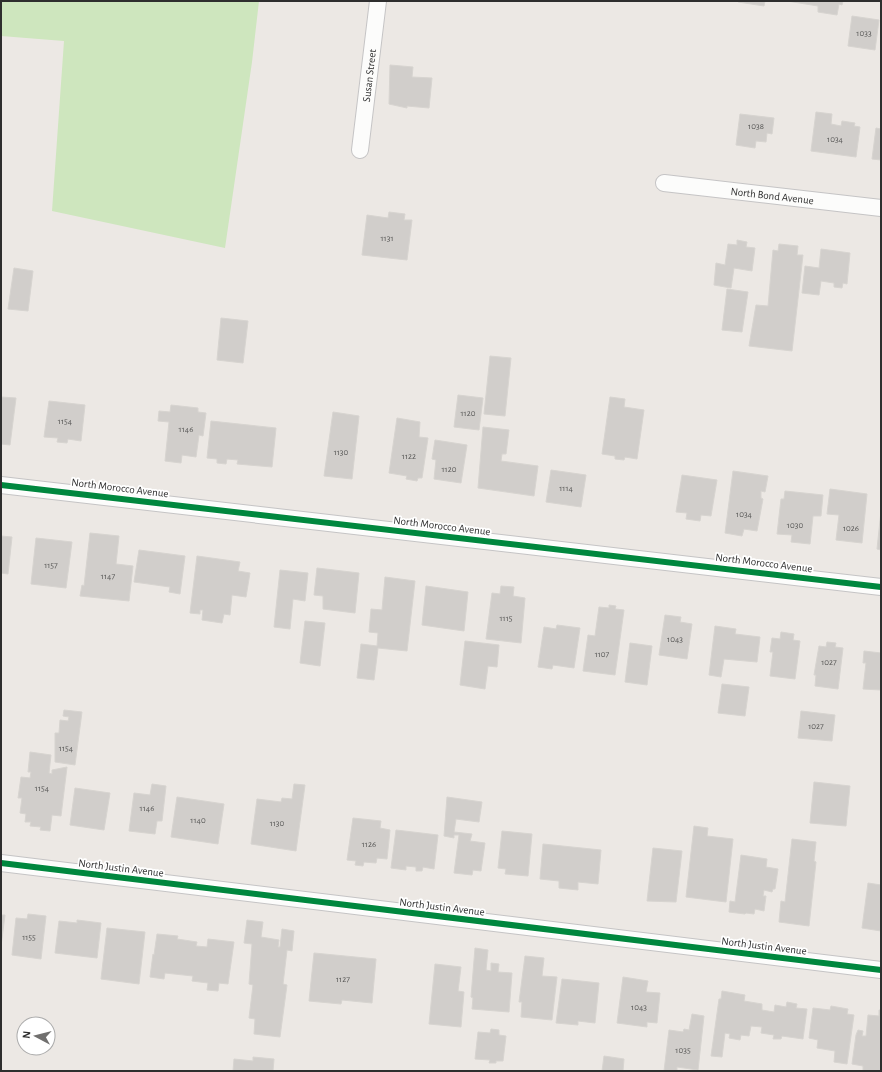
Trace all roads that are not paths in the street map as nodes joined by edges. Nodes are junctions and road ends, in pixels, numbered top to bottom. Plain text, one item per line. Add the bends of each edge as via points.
1 (378, 1) edge
2 (360, 150) dead end
3 (664, 183) dead end
4 (881, 208) edge
5 (1, 484) edge
6 (881, 587) edge
7 (1, 863) edge
8 (881, 970) edge

1 - 2 street, Susan Street
3 - 4 street, North Bond Avenue
5 - 6 street, North Morocco Avenue
7 - 8 street, North Justin Avenue

